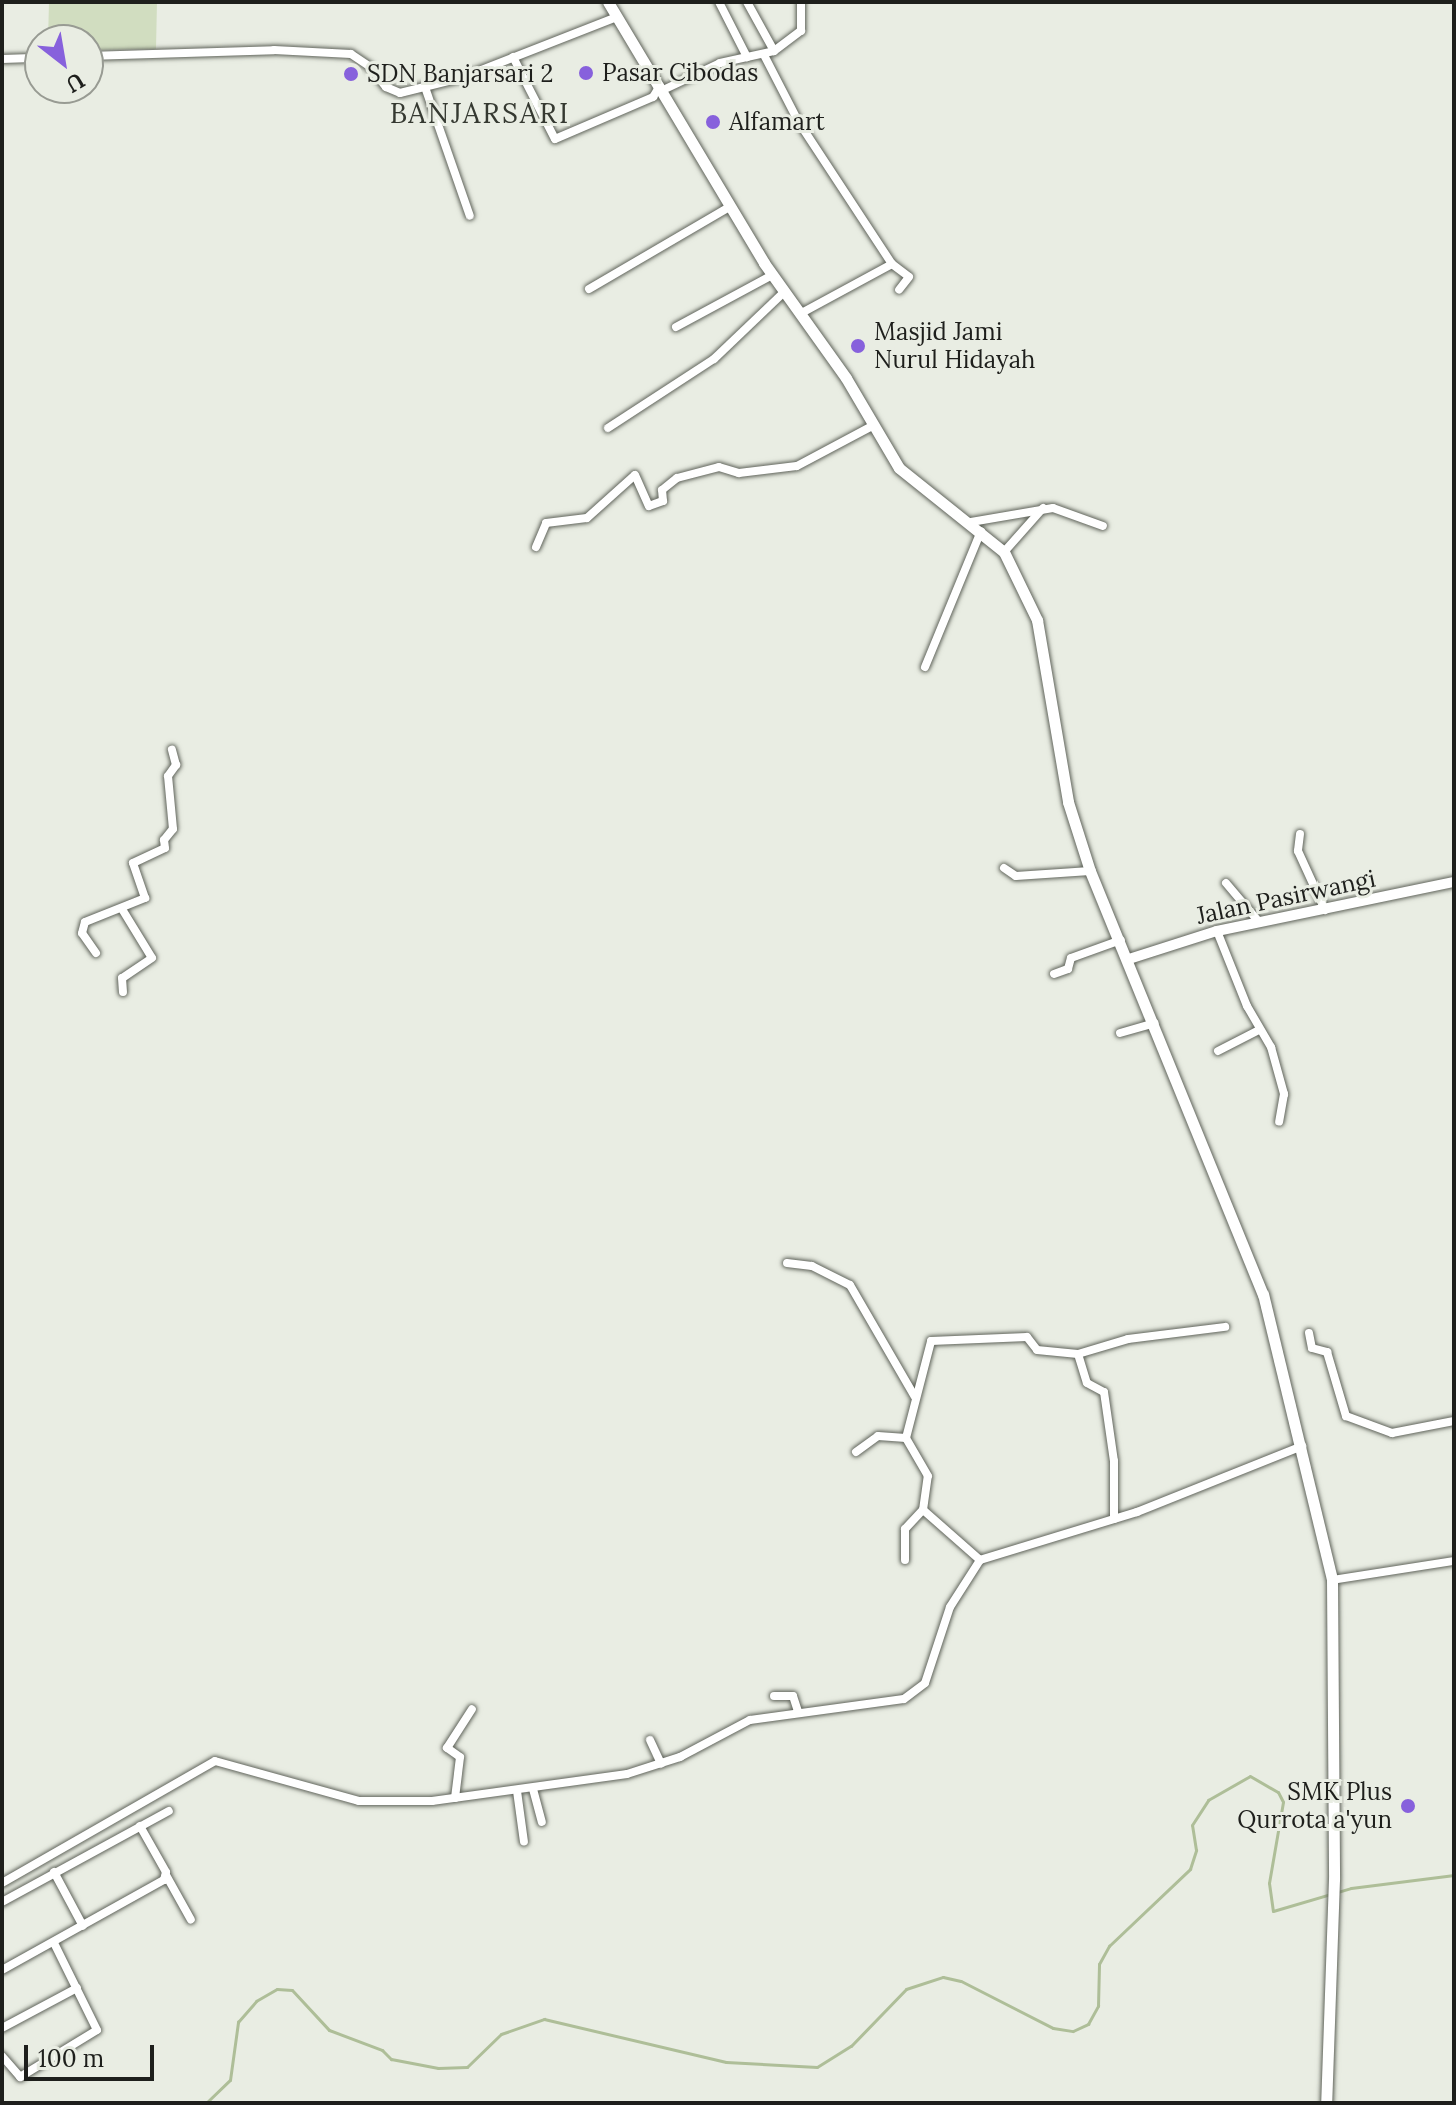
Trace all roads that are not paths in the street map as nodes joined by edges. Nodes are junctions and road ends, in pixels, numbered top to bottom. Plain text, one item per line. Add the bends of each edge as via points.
1 (608, 2) edge
2 (719, 2) edge
3 (747, 2) edge
4 (801, 2) edge
5 (617, 17) junction
6 (774, 51) junction
7 (764, 55) junction
8 (104, 56) edge
9 (513, 57) junction
10 (747, 57) junction
11 (24, 58) edge
12 (2, 59) edge
13 (661, 88) junction
14 (426, 90) junction
15 (731, 206) junction
16 (470, 216) dead end
17 (892, 264) junction
18 (772, 275) junction
19 (589, 289) dead end
20 (899, 290) dead end
21 (783, 293) junction
22 (800, 314) junction
23 (676, 327) dead end
24 (874, 425) junction
25 (608, 428) dead end
26 (1044, 508) junction
27 (971, 522) junction
28 (1103, 526) dead end
29 (981, 531) junction
30 (536, 547) dead end
31 (1004, 552) junction
32 (925, 667) dead end
33 (172, 750) dead end
34 (1300, 834) dead end
35 (1004, 868) dead end
36 (1090, 871) junction
37 (1454, 882) edge
38 (1226, 883) dead end
39 (122, 909) junction
40 (1325, 910) junction
41 (1259, 922) junction
42 (1217, 931) junction
43 (1121, 940) junction
44 (96, 953) dead end
45 (1129, 959) junction
46 (1054, 974) dead end
47 (123, 992) dead end
48 (1156, 1023) junction
49 (1259, 1030) junction
50 (1120, 1033) dead end
51 (1218, 1051) dead end
52 (1279, 1122) dead end
53 (787, 1263) dead end
54 (1225, 1327) dead end
55 (1309, 1333) dead end
56 (1078, 1354) junction
57 (915, 1398) junction
58 (1454, 1421) edge
59 (906, 1438) junction
60 (1303, 1445) junction
61 (856, 1452) dead end
62 (923, 1510) junction
63 (1114, 1519) junction
64 (905, 1560) dead end
65 (980, 1560) junction
66 (1454, 1561) edge
67 (1332, 1580) junction
68 (774, 1696) dead end
69 (472, 1709) dead end
70 (798, 1711) junction
71 (650, 1740) dead end
72 (661, 1764) junction
73 (533, 1789) junction
74 (517, 1791) junction
75 (455, 1798) junction
76 (169, 1811) dead end
77 (542, 1822) dead end
78 (140, 1826) junction
79 (524, 1842) dead end
80 (54, 1872) junction
81 (166, 1875) junction
82 (2, 1883) edge
83 (2, 1902) edge
84 (191, 1920) dead end
85 (83, 1926) junction
86 (54, 1943) junction
87 (2, 1970) edge
88 (77, 1988) junction
89 (2, 2028) edge
90 (2, 2056) edge
91 (1326, 2102) edge

1 - 5 main road
2 - 10 street
3 - 6 street
4 - 6 street via 801,31
5 - 9 street
5 - 13 main road
6 - 7 street
7 - 10 street
7 - 17 street via 795,116
8 - 14 street via 314,51 358,57 396,92
9 - 13 street via 555,139 653,97
9 - 14 street
10 - 13 street
11 - 12 street
13 - 15 main road
14 - 16 street
15 - 18 main road
15 - 19 street
17 - 20 street via 909,277
17 - 22 street
18 - 21 main road
18 - 23 street
21 - 22 main road
21 - 25 street via 714,359
22 - 24 main road
24 - 27 main road via 907,479
24 - 30 street via 797,466 739,473 719,467 677,478 662,490 664,501 649,506 635,475 587,518 546,523
26 - 27 street
26 - 28 street
26 - 31 street
27 - 29 main road
29 - 31 main road
29 - 32 street
31 - 36 main road via 1037,620 1065,793
33 - 39 street via 176,765 168,776 173,829 164,840 165,848 133,863 146,896
34 - 40 street via 1298,851
35 - 36 street via 1016,876
36 - 43 main road
37 - 40 street, Jalan Pasirwangi
38 - 41 street
39 - 44 street via 85,922 82,933
39 - 47 street via 152,958 121,979
40 - 41 street, Jalan Pasirwangi
41 - 42 street, Jalan Pasirwangi
42 - 45 street, Jalan Pasirwangi
42 - 49 street
43 - 45 main road
43 - 46 street via 1071,958 1068,969
45 - 48 main road
48 - 50 street
48 - 60 main road via 1263,1294
49 - 51 street
49 - 52 street via 1271,1047 1283,1088
53 - 57 street via 812,1266 850,1285
54 - 56 street via 1128,1339
55 - 58 street via 1312,1348 1327,1352 1346,1416 1392,1433
56 - 57 street via 1037,1350 1027,1337 937,1337 929,1344
56 - 63 street via 1087,1383 1104,1392 1114,1461
57 - 59 street
59 - 61 street via 878,1436
59 - 62 street via 928,1476
60 - 63 street
60 - 67 main road
62 - 64 street via 906,1528
62 - 65 street
63 - 65 street
65 - 70 street via 950,1607 925,1683 911,1695 893,1702
66 - 67 street
67 - 91 main road via 1334,1879
68 - 70 street via 793,1696
69 - 75 street via 447,1748 460,1757
70 - 72 street via 746,1721
71 - 72 street
72 - 73 street
73 - 74 street
73 - 77 street
74 - 75 street
74 - 79 street
75 - 82 street via 359,1801 215,1761
76 - 78 street
78 - 80 street
78 - 81 street
80 - 83 street
80 - 85 street
81 - 84 street
81 - 85 street
85 - 86 street
86 - 87 street
86 - 88 street
88 - 89 street
88 - 90 street via 97,2023 95,2033 20,2077

